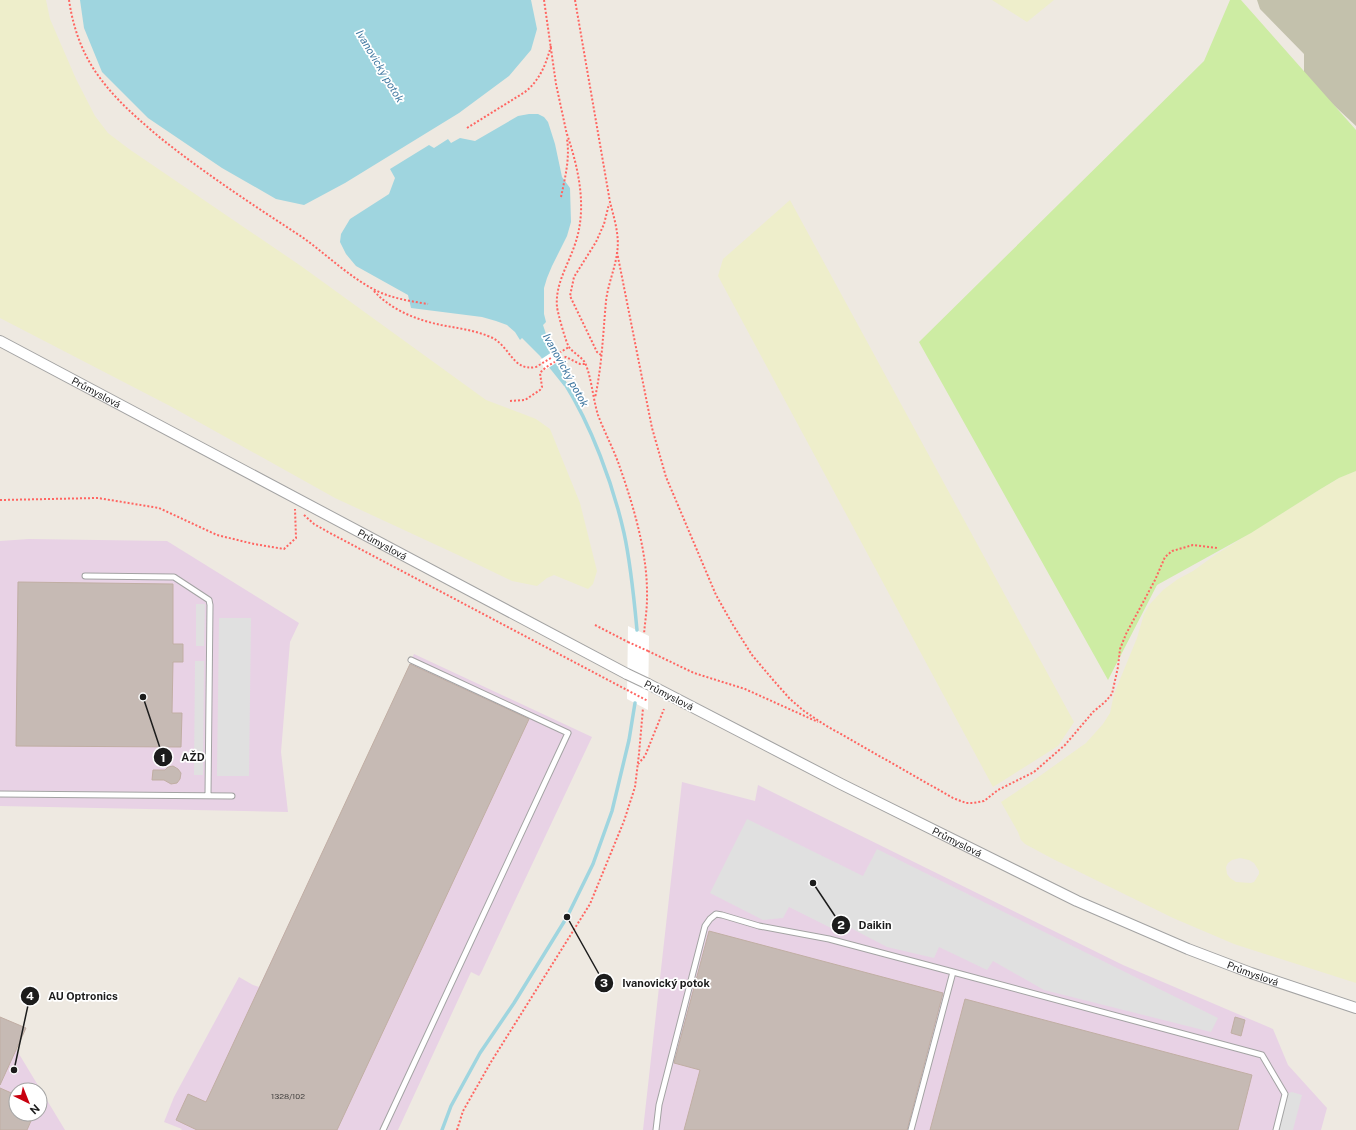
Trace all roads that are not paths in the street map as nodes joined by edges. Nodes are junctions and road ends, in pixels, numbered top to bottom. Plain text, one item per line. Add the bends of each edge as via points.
1 (0, 342) edge
2 (84, 576) dead end
3 (411, 660) dead end
4 (0, 794) edge
5 (208, 795) junction
6 (232, 796) dead end
7 (953, 972) junction
8 (1356, 1008) edge
9 (384, 1130) edge
10 (656, 1130) edge
11 (911, 1130) edge
12 (1276, 1130) edge

1 - 8 street, Průmyslová, bridge via 627,674 1077,901 1188,949
2 - 5 lane via 174,577 209,600
3 - 9 lane via 568,733
4 - 5 lane
5 - 6 lane
7 - 10 lane via 716,914 705,926 659,1105
7 - 11 lane
7 - 12 lane via 1262,1055 1285,1094

